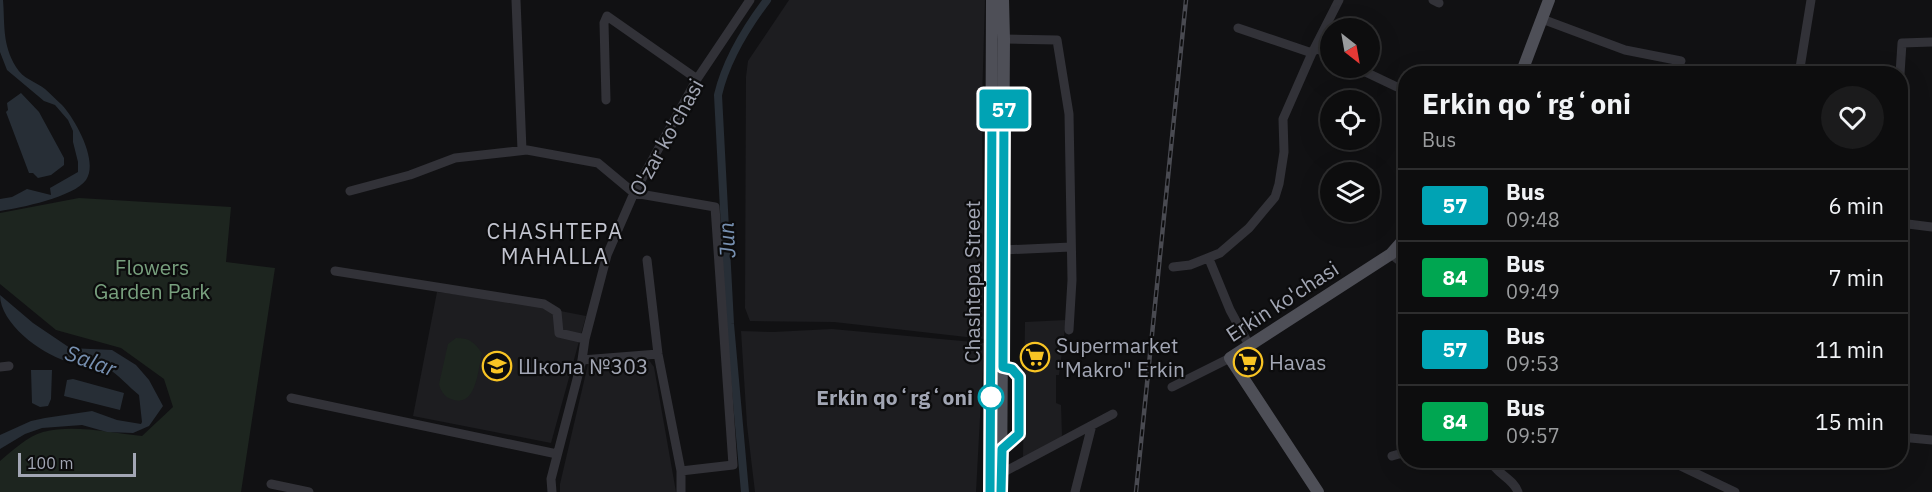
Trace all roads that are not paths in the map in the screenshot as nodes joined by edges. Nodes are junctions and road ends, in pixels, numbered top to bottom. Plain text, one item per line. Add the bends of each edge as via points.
1 (516, 0) edge
2 (748, 0) edge
3 (992, 0) edge
4 (1003, 0) edge
5 (1339, 0) edge
6 (1549, 0) edge
7 (1811, 0) edge
8 (1542, 19) junction
9 (1238, 28) dead end
10 (1004, 39) junction
11 (1932, 42) edge
12 (1320, 50) edge
13 (1312, 53) junction
14 (1681, 61) dead end
15 (1524, 66) edge
16 (1800, 66) edge
17 (1901, 66) edge
18 (1378, 78) edge
19 (697, 79) junction
20 (1396, 87) dead end
21 (606, 100) dead end
22 (998, 106) junction
23 (522, 150) junction
24 (350, 191) dead end
25 (634, 193) junction
26 (1908, 224) edge
27 (1932, 227) edge
28 (1398, 246) edge
29 (1071, 247) junction
30 (1004, 250) junction
31 (1391, 254) junction
32 (1209, 259) junction
33 (646, 260) dead end
34 (1398, 260) edge
35 (1173, 267) dead end
36 (335, 271) dead end
37 (1069, 330) dead end
38 (585, 339) junction
39 (1249, 345) junction
40 (658, 354) junction
41 (1230, 358) junction
42 (582, 360) junction
43 (1172, 387) dead end
44 (291, 398) dead end
45 (1113, 414) dead end
46 (1092, 425) junction
47 (1908, 438) edge
48 (1932, 440) edge
49 (558, 454) junction
50 (1398, 454) edge
51 (1392, 456) dead end
52 (1495, 468) edge
53 (1685, 468) edge
54 (681, 471) junction
55 (996, 473) junction
56 (271, 484) dead end
57 (309, 492) edge
58 (552, 492) edge
59 (681, 492) edge
60 (990, 492) edge
61 (1001, 492) edge
62 (1075, 492) edge
63 (1318, 492) edge
64 (1518, 492) edge
65 (1735, 492) edge

1 - 23 street
2 - 19 street, O'zar ko'chasi
3 - 22 main road, Chashtepa Street
4 - 10 main road, Chashtepa Street
5 - 13 street
6 - 8 main road
7 - 16 street
8 - 14 street via 1625,50
8 - 15 main road
9 - 13 street
10 - 22 main road, Chashtepa Street
10 - 29 street via 1057,40 1069,114
11 - 17 street via 1902,43
12 - 13 street via 1316,48
13 - 32 street via 1282,119 1284,152 1275,197 1236,242
18 - 20 street
19 - 21 street via 607,16
19 - 25 street, O'zar ko'chasi
22 - 30 main road, Chashtepa Street
22 - 55 main road, Chashtepa Street
23 - 24 street via 455,158
23 - 25 street via 598,163
25 - 38 street, O'zar ko'chasi via 607,255
25 - 54 street via 715,207 733,465
26 - 27 street
28 - 31 main road, Erkin ko'chasi
29 - 30 street
29 - 37 street
30 - 55 main road, Chashtepa Street
31 - 34 street
31 - 39 main road, Erkin ko'chasi
32 - 35 street
32 - 39 street
33 - 40 street
36 - 38 street via 544,303 557,312 559,333
38 - 42 street, O'zar ko'chasi
39 - 41 main road, Erkin ko'chasi
40 - 42 street
40 - 54 street
41 - 43 street, Erkin ko'chasi
41 - 63 main road
42 - 49 street, O'zar ko'chasi
44 - 49 street
45 - 46 street
46 - 55 street
46 - 62 street
47 - 48 street
49 - 58 street, O'zar ko'chasi via 551,479
50 - 51 street
52 - 64 street
53 - 65 street
54 - 59 street
55 - 60 main road, Chashtepa Street
55 - 61 main road, Chashtepa Street
56 - 57 street

